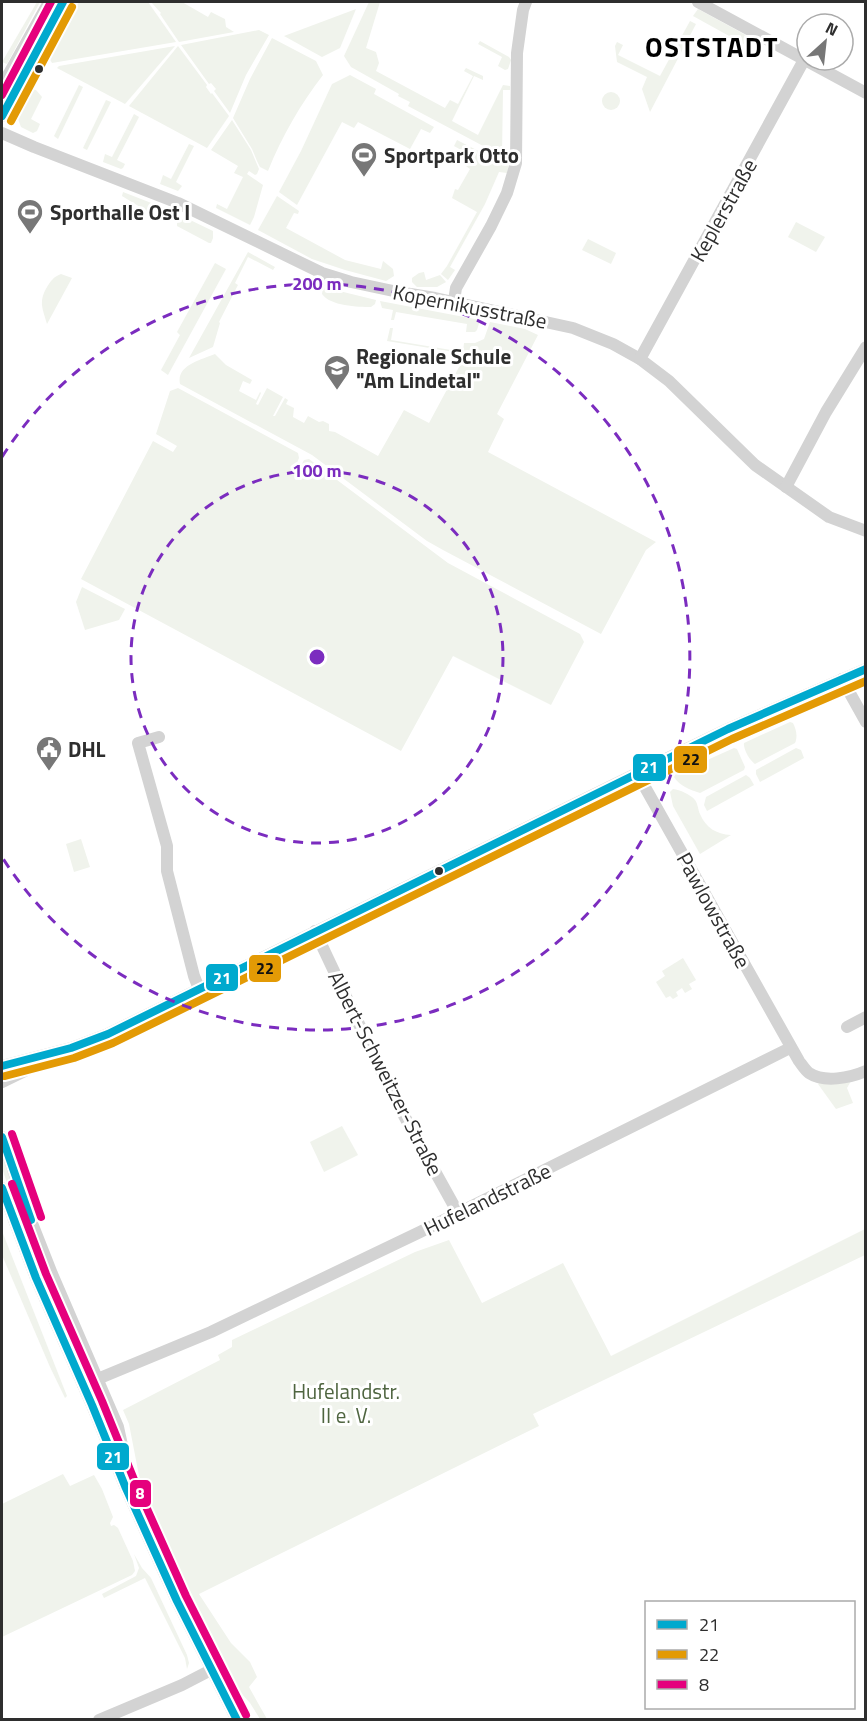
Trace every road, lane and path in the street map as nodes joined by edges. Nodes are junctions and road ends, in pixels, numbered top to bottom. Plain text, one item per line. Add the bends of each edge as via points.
1 (49, 2) edge
2 (63, 2) edge
3 (526, 2) edge
4 (698, 2) edge
5 (713, 5) edge
6 (795, 55) edge
7 (797, 72) edge
8 (827, 72) edge
9 (2, 86) edge
10 (866, 93) edge
11 (2, 116) edge
12 (2, 133) edge
13 (454, 301) junction
14 (866, 347) edge
15 (640, 359) junction
16 (786, 487) junction
17 (866, 531) edge
18 (866, 669) edge
19 (842, 679) junction
20 (866, 722) edge
21 (159, 737) dead end
22 (637, 773) junction
23 (315, 931) junction
24 (199, 989) junction
25 (866, 1017) edge
26 (848, 1027) dead end
27 (71, 1048) junction
28 (790, 1048) junction
29 (2, 1066) edge
30 (866, 1071) edge
31 (2, 1082) edge
32 (2, 1137) edge
33 (2, 1188) edge
34 (458, 1213) junction
35 (98, 1378) junction
36 (83, 1385) junction
37 (134, 1504) junction
38 (211, 1670) junction
39 (99, 1719) edge
40 (237, 1719) edge

1 - 9 street
2 - 11 street
3 - 13 street via 517,53 516,163 507,193 456,288
4 - 5 street
5 - 6 street
7 - 15 street, Keplerstraße
8 - 10 street
12 - 13 street, Kopernikusstraße via 178,203 322,273
13 - 15 street, Kopernikusstraße via 573,328
14 - 16 street
15 - 16 street, Kopernikusstraße via 669,381 755,465
16 - 17 street, Kopernikusstraße via 829,517
18 - 19 street
19 - 20 street
19 - 22 street
21 - 24 street via 138,743 167,846 167,871
22 - 23 street
22 - 28 street, Pawlowstraße
23 - 24 street
23 - 34 street, Albert-Schweitzer-Straße via 392,1094
24 - 27 street
25 - 26 street
27 - 29 street
27 - 31 street
28 - 30 street via 809,1073 828,1079
28 - 34 street, Hufelandstraße
32 - 35 street via 52,1274
33 - 36 street
34 - 35 street, Hufelandstraße via 211,1332
35 - 36 street, Hufelandstraße
35 - 37 street via 118,1427
36 - 37 street
37 - 38 street
38 - 39 street
38 - 40 street

